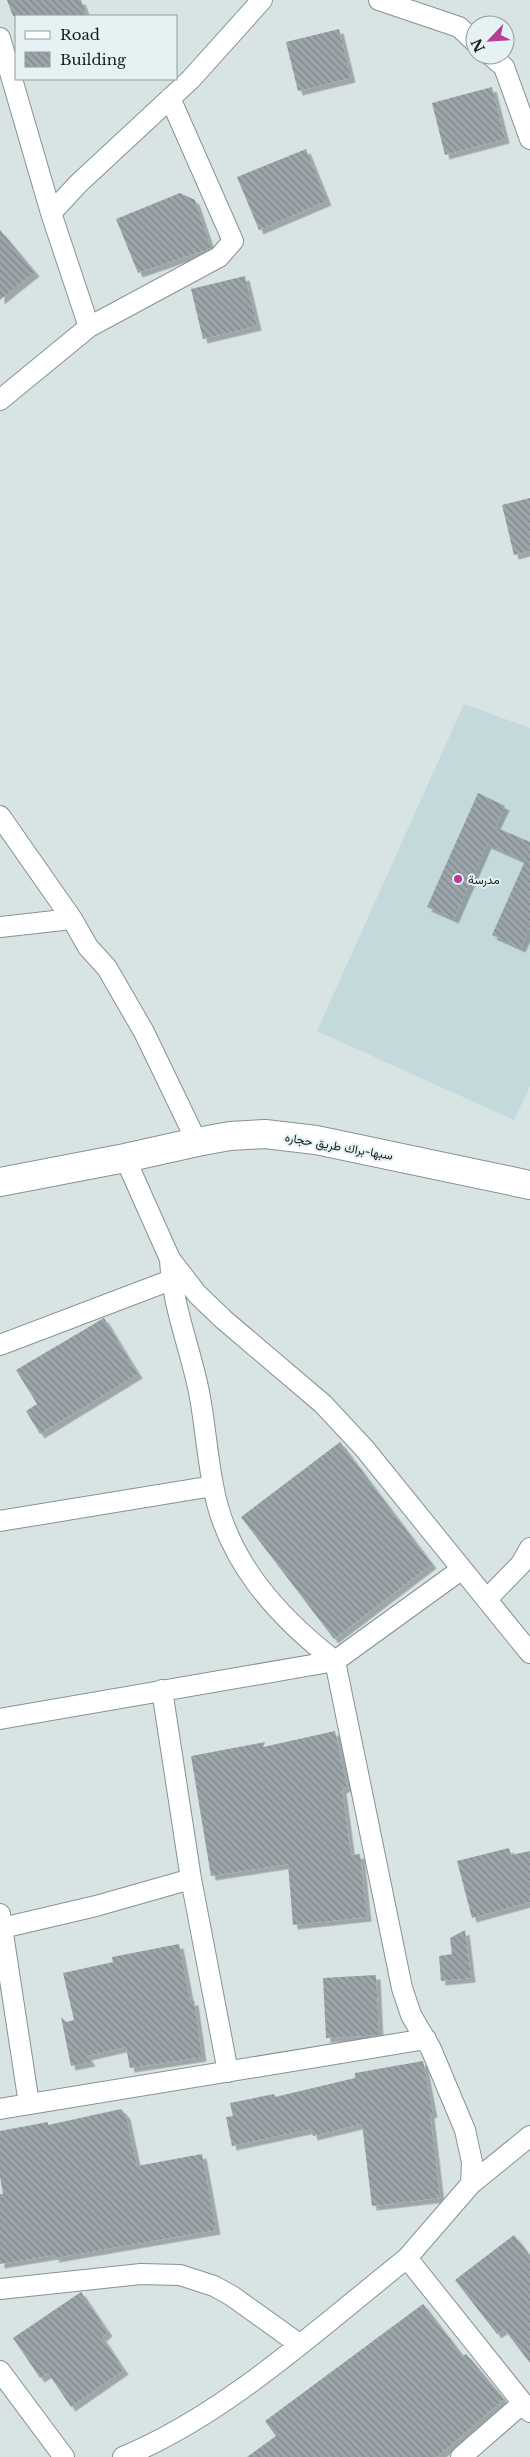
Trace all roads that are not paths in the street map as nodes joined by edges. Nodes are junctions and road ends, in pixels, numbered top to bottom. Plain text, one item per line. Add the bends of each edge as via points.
1 (262, 0) edge
2 (379, 0) edge
3 (465, 33) edge
4 (0, 38) edge
5 (502, 65) edge
6 (170, 98) junction
7 (530, 140) edge
8 (51, 214) junction
9 (89, 327) junction
10 (0, 400) edge
11 (0, 816) edge
12 (72, 919) junction
13 (0, 927) edge
14 (197, 1142) junction
15 (125, 1158) junction
16 (0, 1182) edge
17 (530, 1186) edge
18 (170, 1259) junction
19 (171, 1280) junction
20 (0, 1344) edge
21 (213, 1486) junction
22 (0, 1521) edge
23 (530, 1548) edge
24 (462, 1569) junction
25 (486, 1599) junction
26 (530, 1653) edge
27 (335, 1661) junction
28 (162, 1690) junction
29 (0, 1719) edge
30 (191, 1878) junction
31 (1, 1921) edge
32 (426, 2039) junction
33 (228, 2072) junction
34 (29, 2104) junction
35 (0, 2109) edge
36 (530, 2136) edge
37 (472, 2184) junction
38 (407, 2258) junction
39 (0, 2289) edge
40 (299, 2344) junction
41 (0, 2371) edge
42 (527, 2408) edge
43 (64, 2457) edge
44 (123, 2457) edge
45 (461, 2457) edge

1 - 6 street
2 - 3 street via 459,28
4 - 8 street
5 - 7 street
6 - 8 street via 79,183
6 - 9 street via 233,240 219,257
8 - 9 street
9 - 10 street
11 - 12 street
12 - 13 street
12 - 14 street via 144,1032
14 - 15 main road, سبها-براك طريق حجاره
14 - 17 main road, سبها-براك طريق حجاره via 248,1134 299,1138
15 - 16 main road, سبها-براك طريق حجاره
15 - 18 street
18 - 19 street
18 - 24 street via 211,1308 323,1404 364,1448
19 - 20 street
19 - 21 street via 199,1390
21 - 22 street
21 - 27 street via 224,1530 235,1553 281,1615
23 - 25 street via 521,1564
24 - 25 street
24 - 27 street
25 - 26 street
27 - 28 street
27 - 32 street via 400,1980 411,2015
28 - 29 street
28 - 30 street
30 - 31 street via 96,1906
30 - 33 street
31 - 34 street
32 - 33 street
32 - 37 street via 465,2130 472,2162
33 - 34 street
34 - 35 street
36 - 37 street
37 - 38 street
38 - 40 street
38 - 42 street
39 - 40 street via 141,2274 180,2275 214,2286 232,2296
40 - 44 street via 200,2417
41 - 43 street
42 - 45 street

